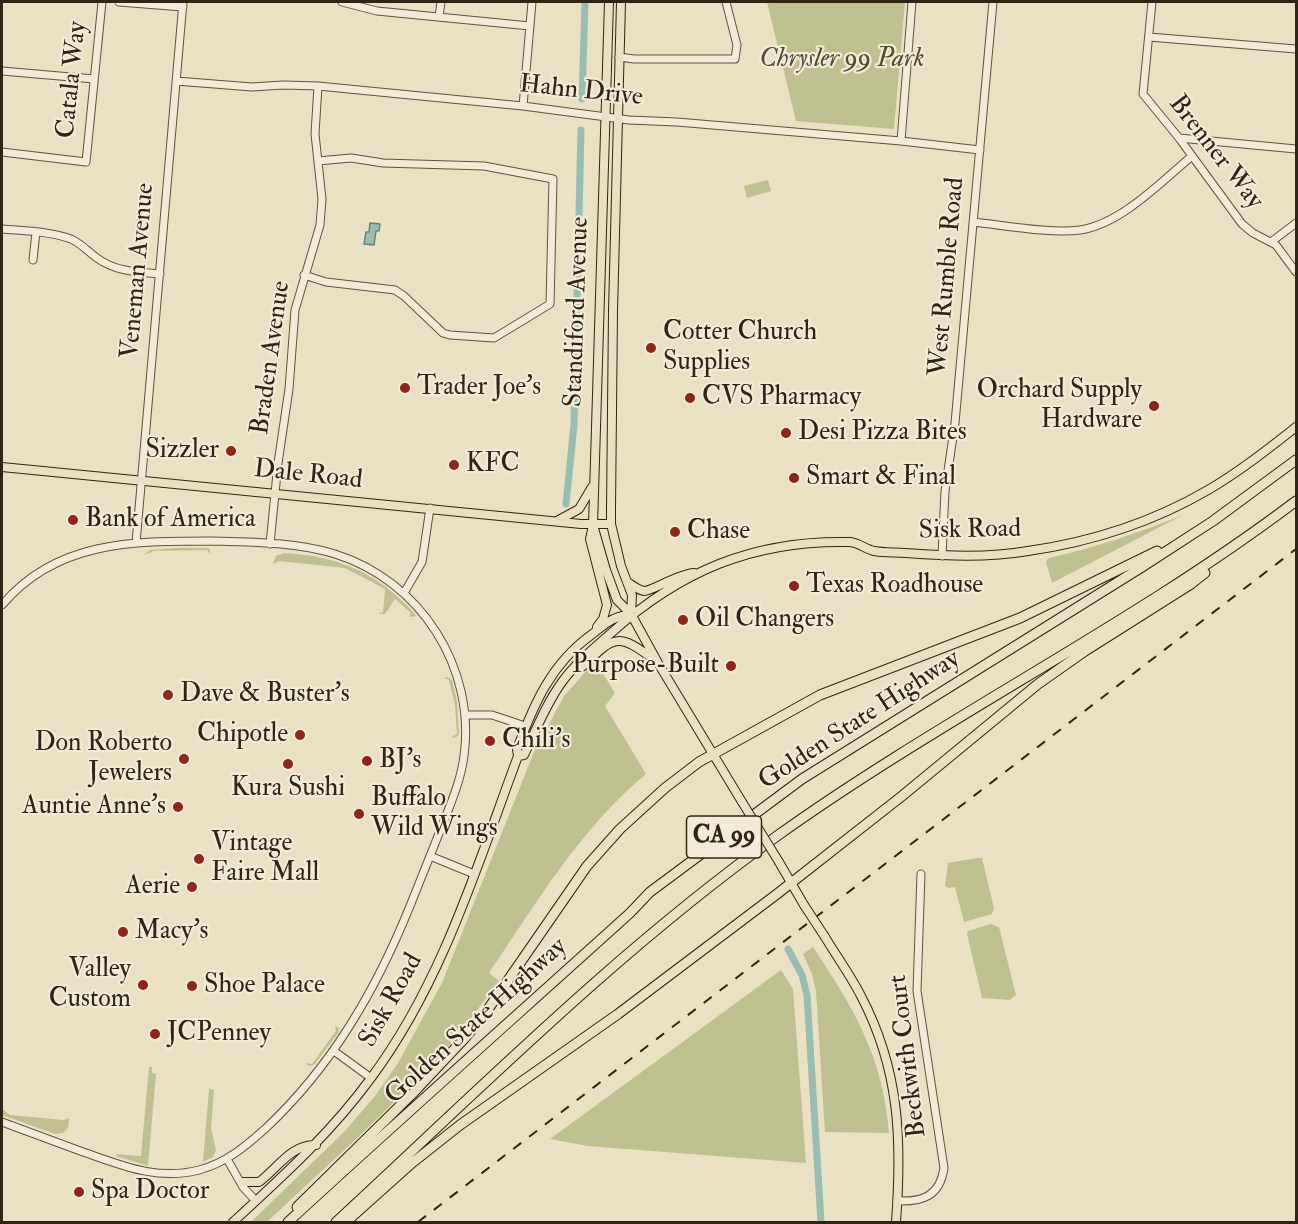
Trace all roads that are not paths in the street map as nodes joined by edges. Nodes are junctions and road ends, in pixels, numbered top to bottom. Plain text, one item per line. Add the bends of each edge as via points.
1 (102, 2) edge
2 (119, 2) edge
3 (342, 2) edge
4 (441, 2) edge
5 (532, 2) edge
6 (609, 2) edge
7 (621, 2) edge
8 (726, 2) edge
9 (912, 2) edge
10 (993, 2) edge
11 (1152, 2) edge
12 (183, 4) edge
13 (439, 17) junction
14 (530, 27) junction
15 (1149, 37) junction
16 (1296, 49) edge
17 (619, 57) junction
18 (2, 71) edge
19 (94, 79) junction
20 (177, 81) junction
21 (318, 86) junction
22 (523, 106) junction
23 (605, 117) junction
24 (616, 118) junction
25 (1179, 138) junction
26 (901, 141) junction
27 (1296, 149) edge
28 (980, 150) junction
29 (2, 152) edge
30 (1192, 156) junction
31 (318, 161) junction
32 (973, 222) junction
33 (1296, 223) edge
34 (2, 229) edge
35 (36, 232) junction
36 (1272, 242) junction
37 (33, 260) dead end
38 (1296, 272) edge
39 (160, 274) junction
40 (304, 274) junction
41 (1296, 427) edge
42 (1296, 460) edge
43 (2, 467) edge
44 (142, 481) junction
45 (594, 484) junction
46 (274, 493) junction
47 (1296, 501) edge
48 (430, 508) junction
49 (557, 521) junction
50 (1213, 521) junction
51 (611, 524) junction
52 (593, 525) junction
53 (1257, 531) junction
54 (136, 543) junction
55 (270, 544) junction
56 (942, 556) junction
57 (697, 573) junction
58 (627, 582) junction
59 (404, 593) junction
60 (2, 605) edge
61 (631, 614) junction
62 (594, 632) junction
63 (658, 663) junction
64 (544, 711) junction
65 (465, 715) junction
66 (525, 726) junction
67 (714, 754) junction
68 (518, 756) junction
69 (430, 856) junction
70 (474, 874) junction
71 (921, 874) dead end
72 (791, 883) junction
73 (334, 1051) junction
74 (371, 1078) junction
75 (2, 1122) edge
76 (316, 1145) junction
77 (227, 1159) junction
78 (242, 1182) junction
79 (256, 1201) junction
80 (897, 1201) junction
81 (233, 1222) edge
82 (283, 1222) edge
83 (288, 1222) edge
84 (336, 1222) edge
85 (346, 1222) edge
86 (896, 1222) edge

1 - 19 street, Catala Way
2 - 12 street
3 - 13 street via 377,11
4 - 13 street
5 - 14 street
6 - 23 main road, Standiford Avenue
7 - 17 main road, Standiford Avenue
8 - 17 street via 737,45 735,59
9 - 26 street
10 - 28 street, West Rumble Road
11 - 15 street, Brenner Way
12 - 20 street, Veneman Avenue
13 - 14 street
14 - 22 street
15 - 16 street
15 - 25 street, Brenner Way via 1143,94
17 - 24 main road, Standiford Avenue
18 - 19 street
19 - 29 street, Catala Way via 86,162
20 - 21 street, Hahn Drive via 235,87
20 - 39 street, Veneman Avenue
21 - 22 street, Hahn Drive
21 - 31 street, Braden Avenue
22 - 23 street, Hahn Drive
23 - 24 street, Hahn Drive
23 - 45 main road, Standiford Avenue
24 - 26 street, Hahn Drive
24 - 51 main road, Standiford Avenue
25 - 27 street
25 - 30 street, Brenner Way
26 - 28 street, Hahn Drive
28 - 32 street, West Rumble Road
30 - 32 street via 1124,211 1087,228 1065,231
30 - 36 street, Brenner Way via 1247,229
31 - 40 street, Braden Avenue via 320,225
31 - 40 street via 351,158 383,163 484,166 553,179 550,304 495,338 450,335 395,290 326,282
32 - 56 street, West Rumble Road via 945,490
33 - 36 street
34 - 35 street
35 - 37 street
35 - 39 street via 74,240 97,258 122,270
36 - 38 street, Brenner Way
39 - 44 street, Veneman Avenue
40 - 46 street, Braden Avenue via 295,310 290,389
41 - 56 main road, Sisk Road via 1209,489 1126,527 1028,551
42 - 50 highway, Golden State Highway / CA 99
43 - 44 main road, Dale Road
44 - 46 main road, Dale Road
44 - 54 street, Veneman Avenue
45 - 49 main road via 579,509
45 - 52 main road, Standiford Avenue
46 - 48 main road, Dale Road
46 - 55 street, Braden Avenue
47 - 53 highway, Golden State Highway / CA 99
48 - 49 main road, Dale Road
48 - 59 street via 422,562
49 - 52 main road, Dale Road
50 - 67 highway via 1043,608 820,695
50 - 83 highway, Golden State Highway / CA 99 via 802,779 650,892
51 - 52 main road, Dale Road
51 - 58 main road, Standiford Avenue
52 - 61 main road, Standiford Avenue via 617,600
52 - 62 main road via 590,539 607,605
53 - 72 highway via 1191,584 1038,684
53 - 84 highway, Golden State Highway / CA 99 via 778,836 621,959
54 - 55 street
54 - 60 street via 77,553 51,564 23,583
55 - 59 street via 315,549 348,559 378,573
56 - 57 main road, Sisk Road via 874,550 853,542 804,543 747,553
57 - 58 main road via 683,574 649,590 640,590
57 - 61 main road, Sisk Road
58 - 61 main road, Standiford Avenue via 632,595
59 - 65 street via 441,640 460,683
61 - 62 main road, Sisk Road via 614,617
61 - 63 main road, Standiford Avenue
61 - 64 main road, Sisk Road via 563,681
62 - 66 main road, Sisk Road via 557,665
63 - 64 main road via 631,643 614,642 581,668
63 - 67 main road, Standiford Avenue
64 - 68 main road, Sisk Road via 525,755
65 - 66 street via 492,715
65 - 69 street via 462,768
66 - 68 main road, Sisk Road
67 - 72 main road, Standiford Avenue, bridge
67 - 82 highway via 665,788 620,829 582,873 464,1039
68 - 70 main road, Sisk Road
69 - 70 street
69 - 73 street via 388,960
70 - 74 main road, Sisk Road via 424,991
71 - 80 street, Beckwith Court via 917,991 944,1168 939,1186 927,1197
72 - 80 main road, Standiford Avenue, bridge via 861,996 885,1055 899,1134
72 - 85 highway via 618,1014 460,1125
73 - 74 street
73 - 77 street via 276,1118
74 - 76 main road, Sisk Road
75 - 77 street via 149,1173 194,1172
76 - 78 main road via 304,1145 290,1154 259,1182
76 - 79 main road, Sisk Road
77 - 78 street
78 - 79 street
79 - 81 main road, Sisk Road
80 - 86 main road, Standiford Avenue

